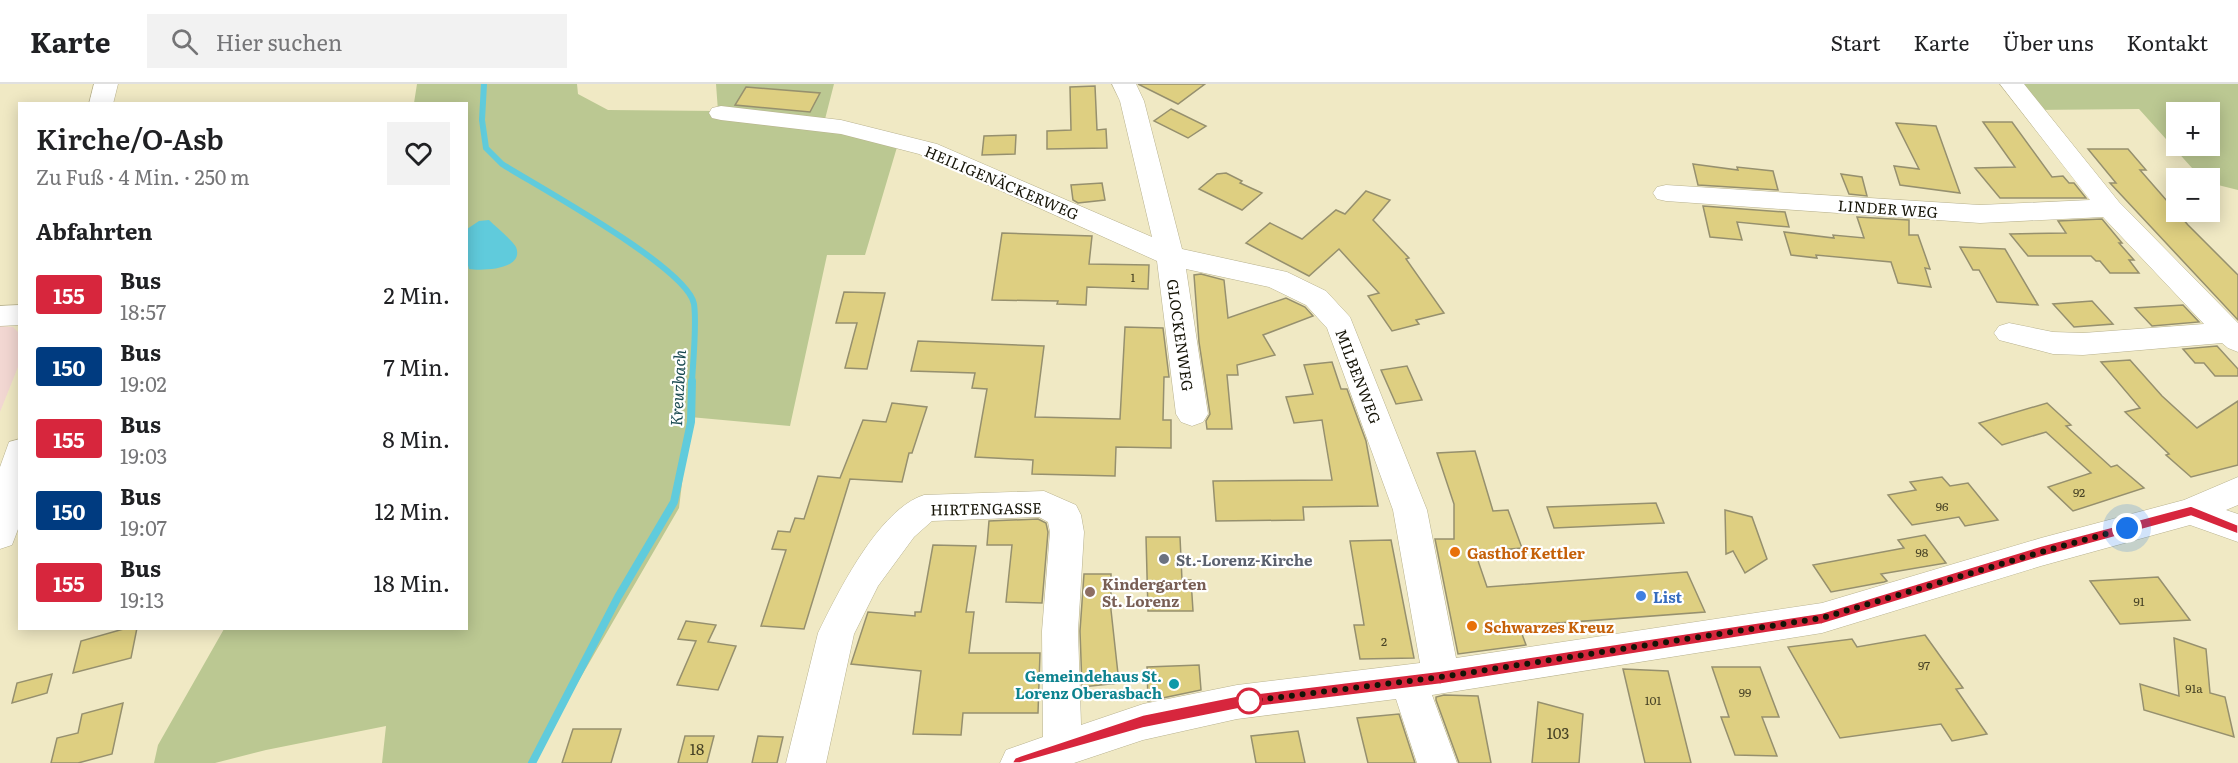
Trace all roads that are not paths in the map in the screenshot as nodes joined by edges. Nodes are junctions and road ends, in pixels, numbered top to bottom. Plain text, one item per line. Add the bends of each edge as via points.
1 (106, 84) edge
2 (1124, 84) edge
3 (2012, 84) edge
4 (102, 102) edge
5 (721, 113) dead end
6 (1666, 193) dead end
7 (2110, 208) junction
8 (1170, 256) junction
9 (18, 315) edge
10 (0, 316) edge
11 (2009, 333) dead end
12 (2233, 337) edge
13 (1192, 414) dead end
14 (18, 460) edge
15 (2238, 490) edge
16 (2191, 511) junction
17 (2238, 528) edge
18 (0, 535) edge
19 (1425, 680) junction
20 (1062, 748) junction
21 (806, 763) edge
22 (1020, 763) edge
23 (1437, 763) edge

1 - 4 street
2 - 8 street via 1132,100
3 - 7 street
5 - 8 street, HEILIGENÄCKERWEG via 841,127 928,149
6 - 7 street, LINDER WEG via 1980,214
7 - 12 street
8 - 13 street, GLOCKENWEG
8 - 19 street, MILBENWEG via 1277,279 1316,298 1341,324 1410,510
9 - 10 street
11 - 12 street via 2053,343 2083,344
14 - 18 street
15 - 16 street
16 - 17 street
16 - 19 street via 1822,618
19 - 20 street via 1237,702 1143,722
19 - 23 street, MILBENWEG
20 - 21 street, HIRTENGASSE via 1060,631 1067,532 1064,515 1044,504 924,508 902,527 866,576 836,633
20 - 22 street

